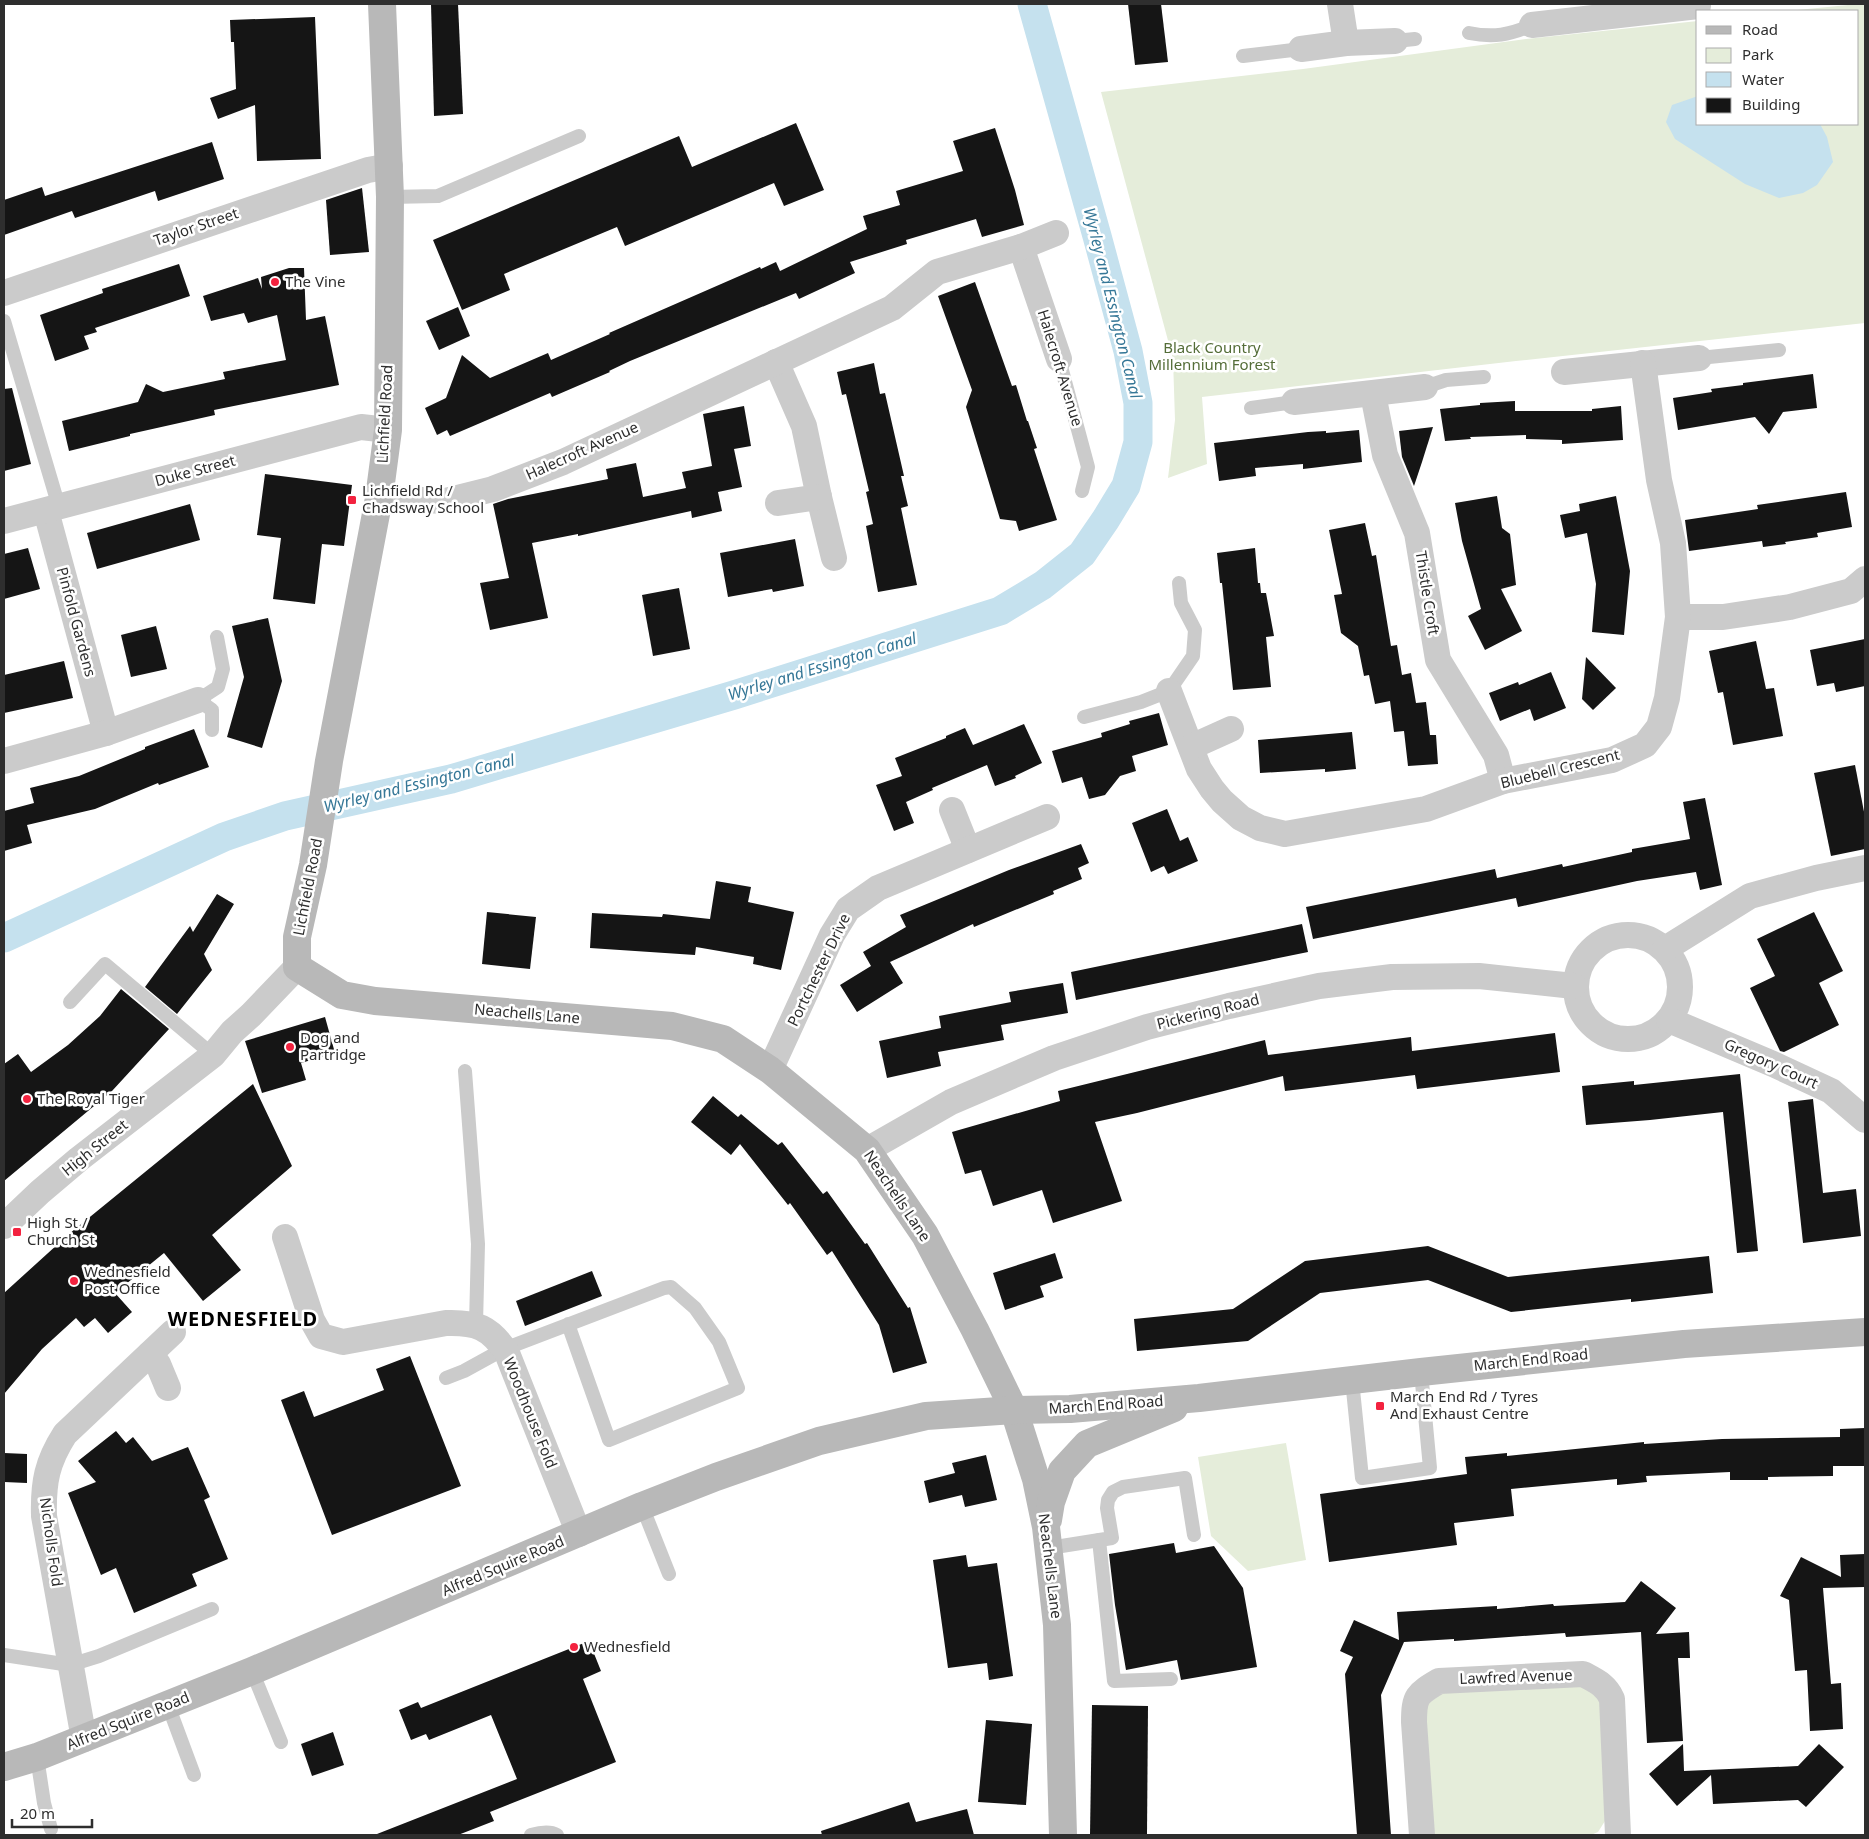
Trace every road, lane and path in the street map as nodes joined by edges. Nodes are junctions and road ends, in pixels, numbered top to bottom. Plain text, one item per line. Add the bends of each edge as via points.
1 (382, 4) edge
2 (1340, 4) edge
3 (1698, 6) dead end
4 (1591, 10) edge
5 (1532, 25) joint
6 (1469, 33) dead end
7 (1405, 40) dead end
8 (1346, 43) junction
9 (1301, 49) joint
10 (1243, 56) dead end
11 (579, 136) dead end
12 (390, 166) junction
13 (390, 197) junction
14 (1056, 233) dead end
15 (1020, 246) junction
16 (4, 294) edge
17 (4, 321) edge
18 (1779, 350) dead end
19 (1699, 358) joint
20 (1059, 359) joint
21 (776, 362) junction
22 (1643, 363) junction
23 (1564, 372) dead end
24 (1484, 377) dead end
25 (1425, 387) joint
26 (1373, 394) junction
27 (1294, 402) joint
28 (1251, 408) dead end
29 (388, 430) junction
30 (1082, 491) dead end
31 (819, 497) junction
32 (379, 498) junction
33 (778, 503) dead end
34 (52, 509) junction
35 (4, 521) edge
36 (834, 558) dead end
37 (1865, 579) edge
38 (1179, 583) dead end
39 (1678, 617) junction
40 (217, 637) dead end
41 (1169, 691) junction
42 (198, 700) junction
43 (1084, 717) dead end
44 (1231, 729) dead end
45 (212, 730) dead end
46 (106, 733) junction
47 (1190, 747) junction
48 (4, 760) edge
49 (1503, 781) junction
50 (952, 810) dead end
51 (1047, 817) dead end
52 (968, 850) junction
53 (1865, 868) edge
54 (1664, 949) junction
55 (297, 967) junction
56 (1574, 986) junction
57 (70, 1002) dead end
58 (1669, 1020) junction
59 (212, 1055) junction
60 (770, 1070) junction
61 (465, 1071) dead end
62 (1865, 1120) edge
63 (867, 1150) junction
64 (4, 1226) edge
65 (285, 1237) dead end
66 (476, 1324) junction
67 (568, 1324) junction
68 (173, 1332) dead end
69 (1865, 1332) edge
70 (504, 1349) junction
71 (150, 1354) junction
72 (1421, 1372) junction
73 (446, 1378) dead end
74 (1352, 1380) junction
75 (168, 1388) dead end
76 (1198, 1398) junction
77 (1014, 1410) junction
78 (642, 1506) junction
79 (579, 1534) junction
80 (1194, 1535) dead end
81 (1048, 1537) junction
82 (1099, 1540) junction
83 (669, 1574) dead end
84 (212, 1609) dead end
85 (4, 1656) edge
86 (70, 1665) junction
87 (252, 1671) junction
88 (1171, 1679) dead end
89 (168, 1705) junction
90 (84, 1739) junction
91 (281, 1742) dead end
92 (37, 1758) junction
93 (4, 1767) edge
94 (194, 1775) dead end
95 (51, 1829) dead end
96 (531, 1835) edge
97 (557, 1835) edge
98 (1063, 1835) edge
99 (1422, 1835) edge
100 (1618, 1835) edge

1 - 12 street, Lichfield Road
2 - 8 street
3 - 4 street
4 - 5 street
5 - 6 lane via 1513,33 1486,36
7 - 8 street
8 - 9 street
9 - 10 lane
11 - 13 lane via 438,196
12 - 13 street, Lichfield Road
12 - 16 street, Taylor Street via 368,170 243,211
13 - 29 street, Lichfield Road
14 - 15 street, Halecroft Avenue
15 - 20 street, Halecroft Avenue
15 - 21 street, Halecroft Avenue via 937,272 892,308
17 - 34 lane
18 - 19 lane
19 - 22 street
20 - 30 lane, Halecroft Avenue via 1088,468
21 - 31 street via 804,426
21 - 32 street, Halecroft Avenue via 564,462 493,489 445,501
22 - 23 street
22 - 39 street, Bluebell Crescent via 1659,480 1673,543
24 - 25 lane via 1446,380
25 - 26 street
26 - 27 street
26 - 49 street, Thistle Croft via 1385,455 1417,533 1438,660 1496,755
27 - 28 lane
29 - 32 street, Lichfield Road
29 - 34 street, Duke Street via 361,427
31 - 33 street
31 - 36 street
32 - 55 street, Lichfield Road via 329,761 313,865 297,937
34 - 35 street, Duke Street
34 - 46 street, Pinfold Gardens
37 - 39 street via 1851,591 1790,607 1723,617
38 - 41 lane via 1181,603 1195,630 1194,656
39 - 49 street, Bluebell Crescent via 1667,698 1659,727 1645,745 1612,760
40 - 42 lane via 223,669 218,687
41 - 43 lane
41 - 47 street, Bluebell Crescent
42 - 45 lane via 212,710
42 - 46 street
44 - 47 street
46 - 48 street
47 - 49 street, Bluebell Crescent via 1199,768 1222,801 1241,818 1260,828 1286,834 1426,809
50 - 52 street
51 - 52 street, Portchester Drive
52 - 60 street, Portchester Drive via 878,888 848,909 832,935
53 - 54 street via 1750,896
54 - 56 street via 1637,935 1621,934 1606,939 1583,960
54 - 58 street via 1680,976 1681,991
55 - 59 street, High Street
55 - 60 street, Neachells Lane via 342,995 375,1001 672,1026 724,1039
56 - 58 street via 1579,1007 1603,1034 1620,1039 1639,1039 1656,1032
56 - 63 street, Pickering Road via 1479,976 1392,977 1319,986 1229,1006 1147,1027 1054,1058 951,1102
57 - 59 lane via 105,964
58 - 62 street, Gregory Court via 1831,1091
59 - 64 street, High Street via 79,1159
60 - 63 street, Neachells Lane
61 - 66 lane via 478,1244
63 - 77 street, Neachells Lane via 925,1235
65 - 66 street via 312,1320 321,1336 343,1342 446,1323
66 - 70 street, Woodhouse Fold via 488,1331
67 - 67 lane via 671,1287 695,1308 719,1342 738,1388 609,1440
67 - 70 lane
68 - 71 street, Nicholls Fold
69 - 72 street, March End Road via 1684,1344
70 - 73 lane
70 - 79 street, Woodhouse Fold
71 - 75 street
71 - 86 street, Nicholls Fold via 65,1434 48,1466 43,1496 44,1516
72 - 74 street, March End Road
72 - 74 lane via 1430,1468 1362,1478
74 - 76 street, March End Road
76 - 77 street, March End Road via 1070,1409
76 - 81 street, March End Road via 1087,1444 1062,1471 1050,1502
77 - 78 street, Alfred Squire Road via 926,1416 819,1441
77 - 81 street, Neachells Lane via 1036,1479
78 - 79 street, Alfred Squire Road
78 - 83 lane
79 - 87 street, Alfred Squire Road
80 - 82 lane via 1185,1478 1123,1486 1113,1492 1107,1508 1112,1538
81 - 82 lane
81 - 98 street, Neachells Lane via 1057,1625
82 - 88 lane via 1114,1681
84 - 86 lane
85 - 86 lane
86 - 90 street, Nicholls Fold
87 - 89 street, Alfred Squire Road
87 - 91 lane
89 - 90 street, Alfred Squire Road
89 - 94 lane
90 - 92 street, Alfred Squire Road
92 - 93 street, Alfred Squire Road
92 - 95 lane
96 - 97 lane
99 - 100 street, Lawfred Avenue via 1414,1722 1414,1704 1421,1692 1439,1681 1583,1674 1608,1689 1612,1699

